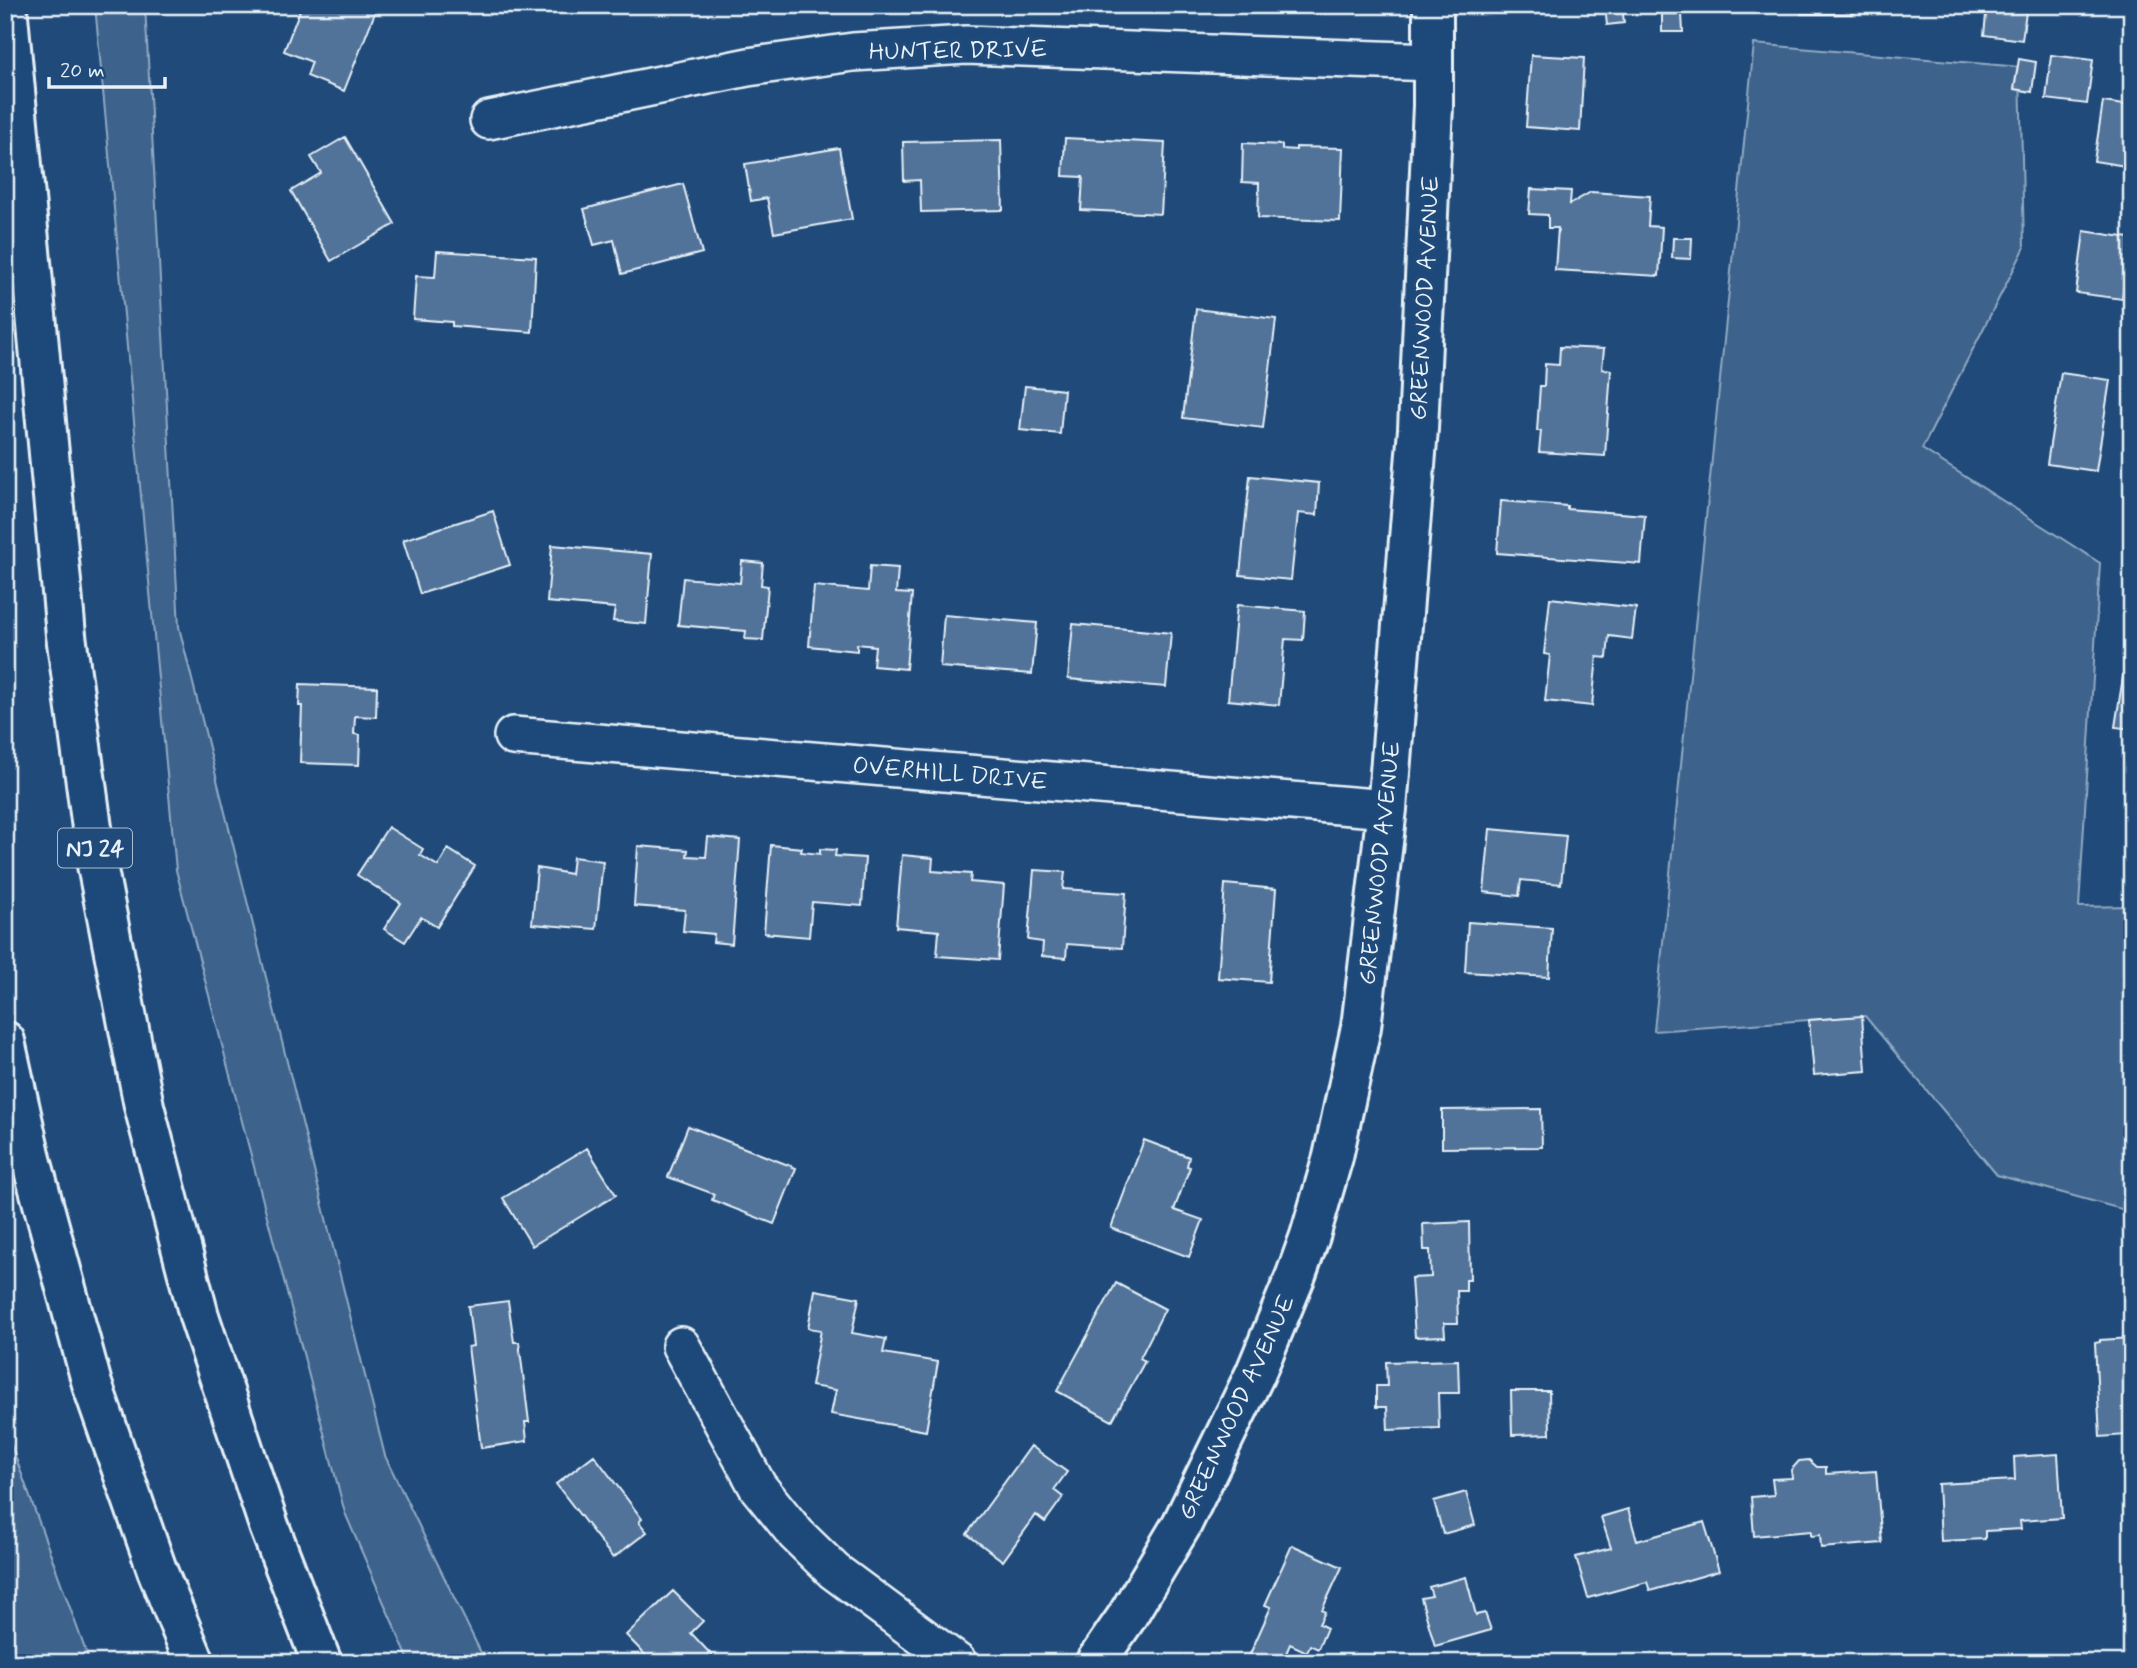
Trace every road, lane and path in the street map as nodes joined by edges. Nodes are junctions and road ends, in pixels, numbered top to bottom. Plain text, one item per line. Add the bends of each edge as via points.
1 (7, 5) edge
2 (1433, 5) edge
3 (1433, 62) junction
4 (489, 120) dead end
5 (513, 736) dead end
6 (1387, 809) junction
7 (5, 1041) edge
8 (681, 1346) dead end
9 (195, 1663) edge
10 (323, 1663) edge
11 (958, 1663) edge
12 (1095, 1663) edge

1 - 10 main road, NJ 24 via 66,635 97,865 144,1106 199,1316 269,1526
2 - 3 main road, GREENWOOD AVENUE
3 - 4 street, HUNTER DRIVE via 966,45 853,52 748,67
3 - 6 main road, GREENWOOD AVENUE via 1418,429
5 - 6 street, OVERHILL DRIVE
6 - 12 main road, GREENWOOD AVENUE via 1361,1027 1333,1157 1310,1236 1255,1374 1182,1524
7 - 9 main road via 32,1163 92,1384
8 - 11 street via 758,1486 796,1534 834,1571

